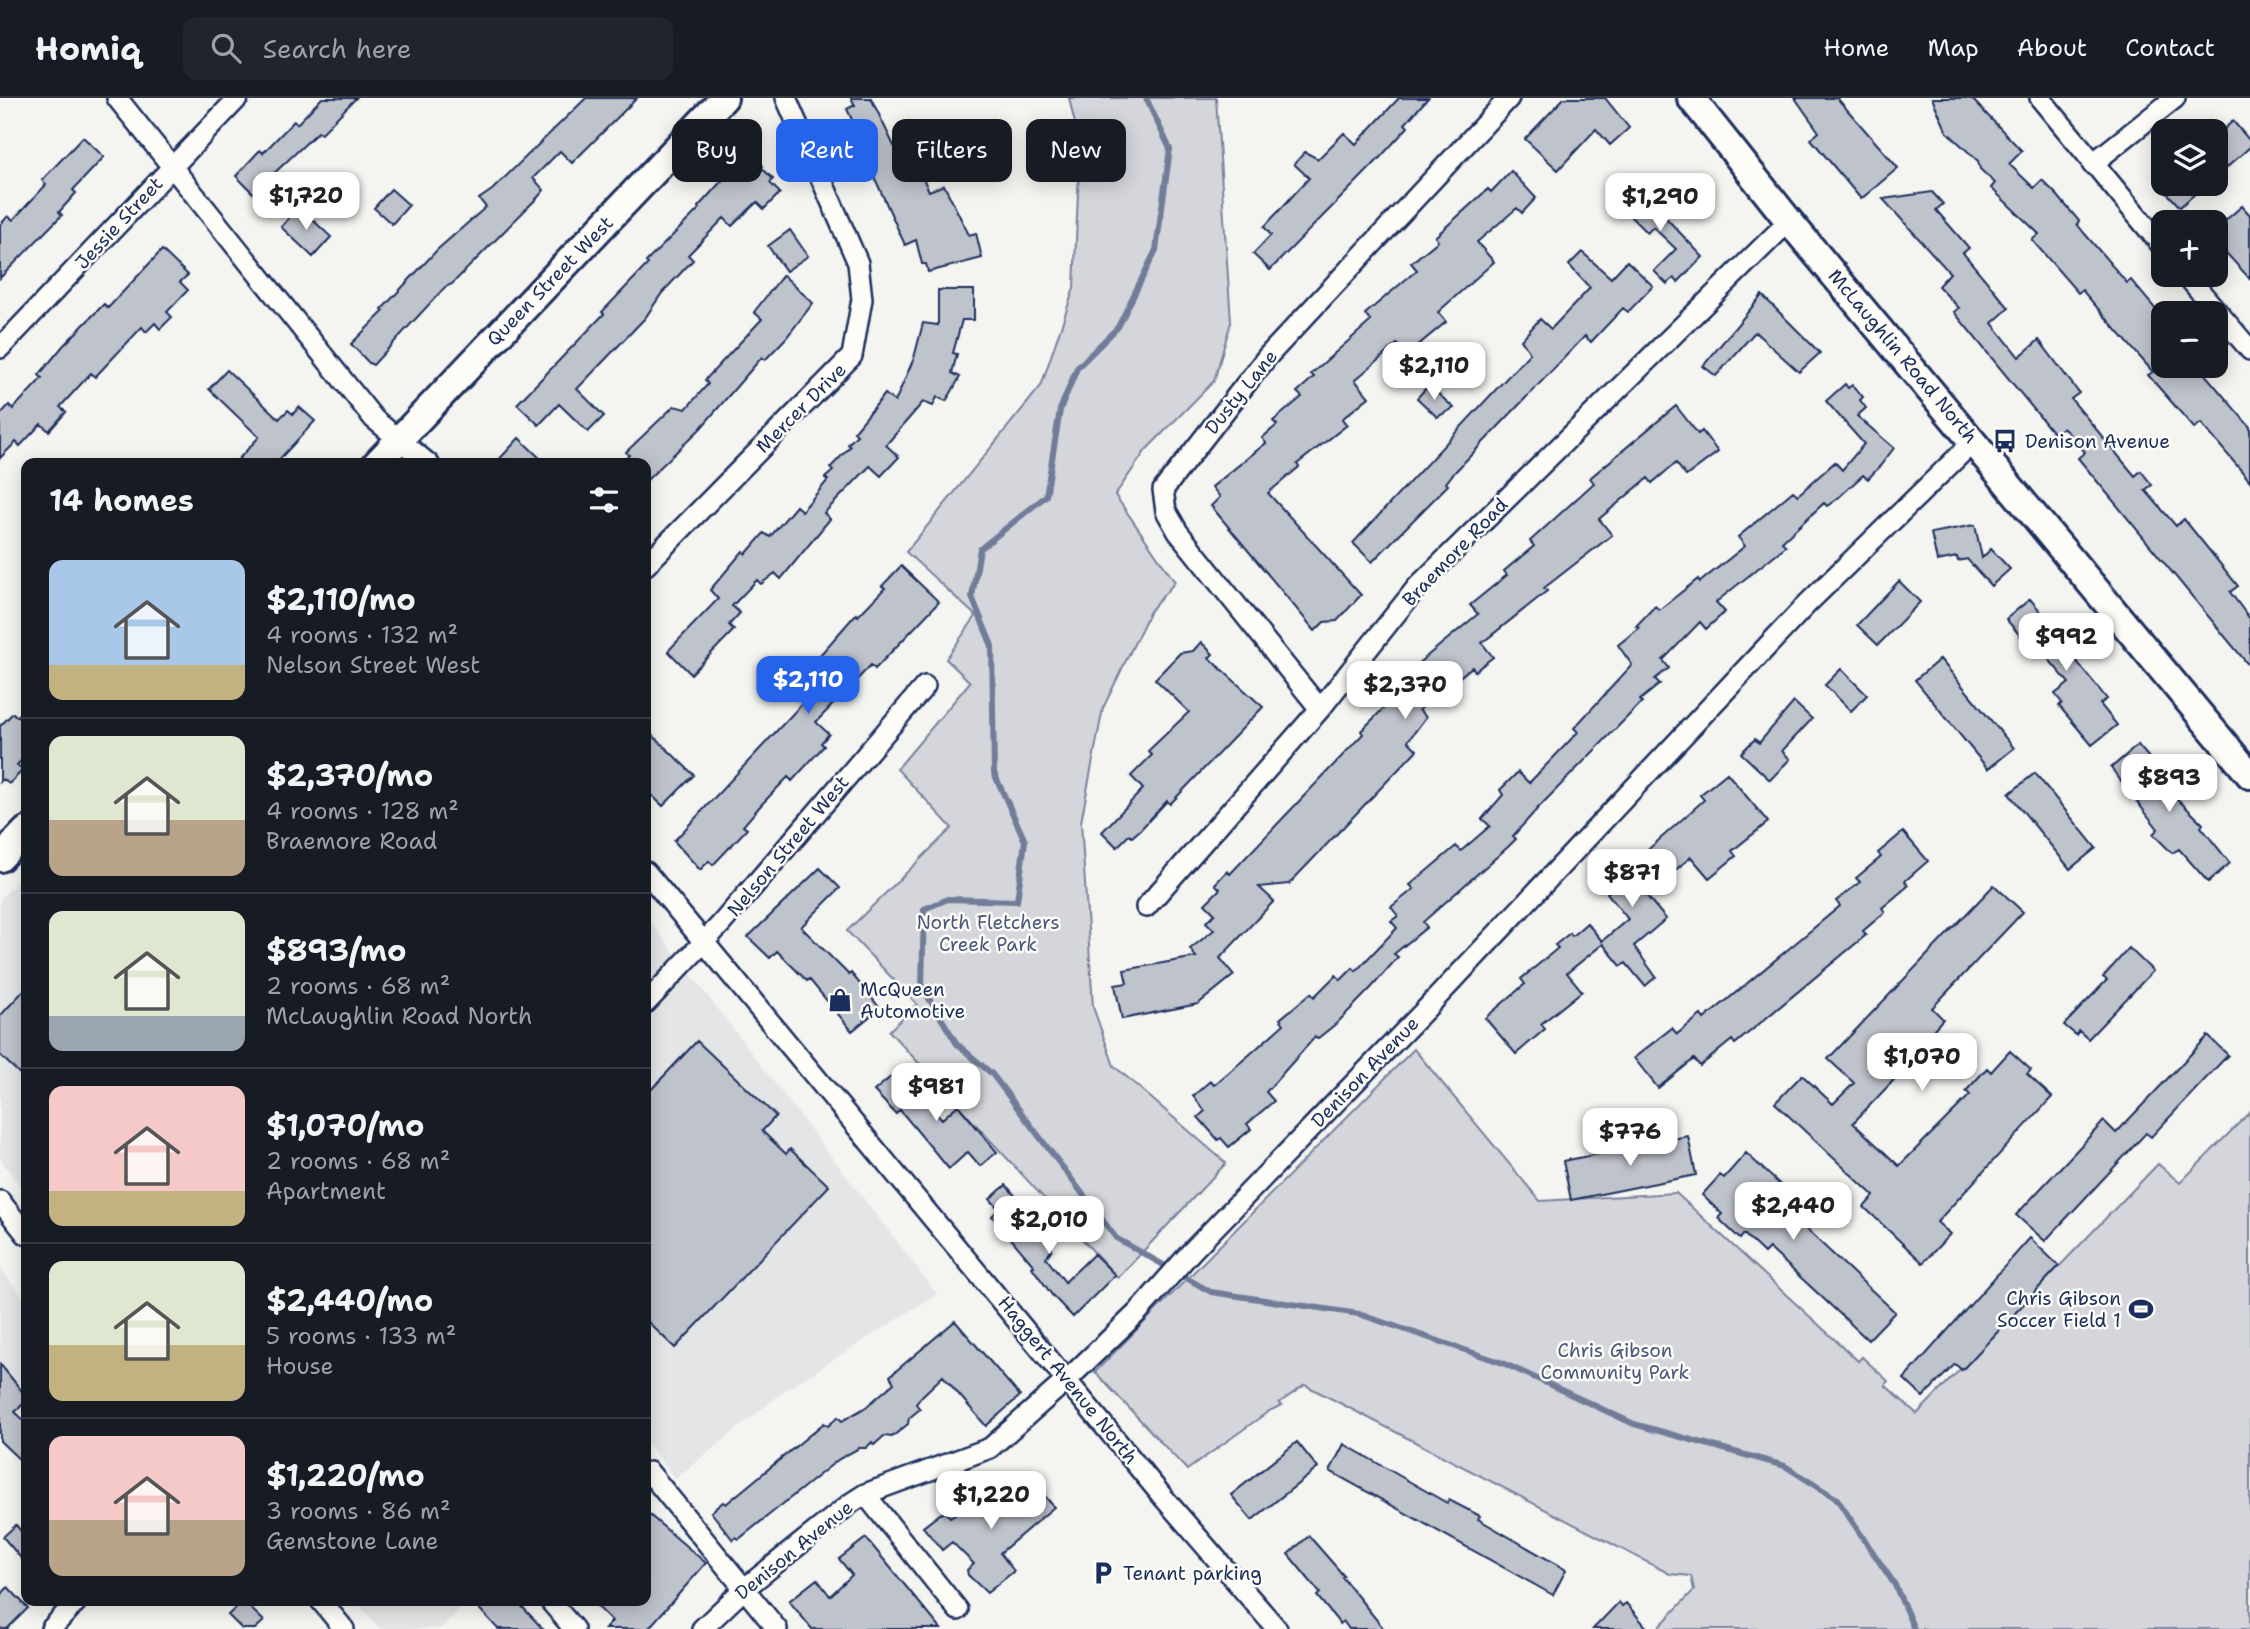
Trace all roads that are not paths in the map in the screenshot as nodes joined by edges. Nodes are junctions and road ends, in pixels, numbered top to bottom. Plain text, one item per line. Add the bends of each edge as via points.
1 (117, 98) edge
2 (238, 98) edge
3 (724, 98) edge
4 (786, 98) edge
5 (1509, 98) edge
6 (2040, 98) edge
7 (2175, 98) edge
8 (1698, 100) edge
9 (2092, 164) junction
10 (173, 165) junction
11 (1789, 221) junction
12 (2151, 233) edge
13 (2196, 287) edge
14 (0, 348) edge
15 (2250, 350) edge
16 (400, 439) junction
17 (1974, 441) junction
18 (382, 458) edge
19 (422, 458) edge
20 (651, 560) edge
21 (925, 686) dead end
22 (1320, 709) junction
23 (2250, 775) edge
24 (21, 836) edge
25 (0, 858) edge
26 (651, 878) edge
27 (1146, 907) dead end
28 (704, 942) junction
29 (651, 998) edge
30 (0, 1201) edge
31 (21, 1228) edge
32 (1068, 1379) junction
33 (651, 1474) edge
34 (865, 1494) junction
35 (744, 1589) junction
36 (72, 1606) edge
37 (325, 1606) edge
38 (554, 1606) edge
39 (958, 1609) dead end
40 (51, 1629) edge
41 (344, 1629) edge
42 (573, 1629) edge
43 (702, 1629) edge
44 (777, 1629) edge
45 (1277, 1629) edge

1 - 10 street
2 - 10 street, Jessie Street
3 - 16 main road, Queen Street West
4 - 20 street, Mercer Drive via 858,263 862,299 852,356
5 - 22 street, Dusty Lane via 1267,357 1163,490 1166,511 1178,532
6 - 9 street
7 - 9 street
8 - 11 main road, McLaughlin Road North
9 - 12 street
10 - 14 street, Jessie Street
10 - 16 street via 374,419
11 - 17 main road, McLaughlin Road North
11 - 22 street, Braemore Road via 1418,586
13 - 15 street
16 - 18 main road, Queen Street West
16 - 19 street
17 - 23 main road, McLaughlin Road North
17 - 32 street, Denison Avenue via 1806,605 1159,1290
21 - 28 street, Nelson Street West
22 - 27 street, Braemore Road
24 - 25 main road
26 - 28 street, Haggert Avenue North
28 - 29 street, Nelson Street West
28 - 32 street, Haggert Avenue North
30 - 31 street
32 - 34 street, Denison Avenue via 990,1448
32 - 45 street, Haggert Avenue North
33 - 35 street
34 - 35 street, Denison Avenue
34 - 39 street
35 - 43 street, Denison Avenue
35 - 44 street
36 - 40 street
37 - 41 street
38 - 42 street

